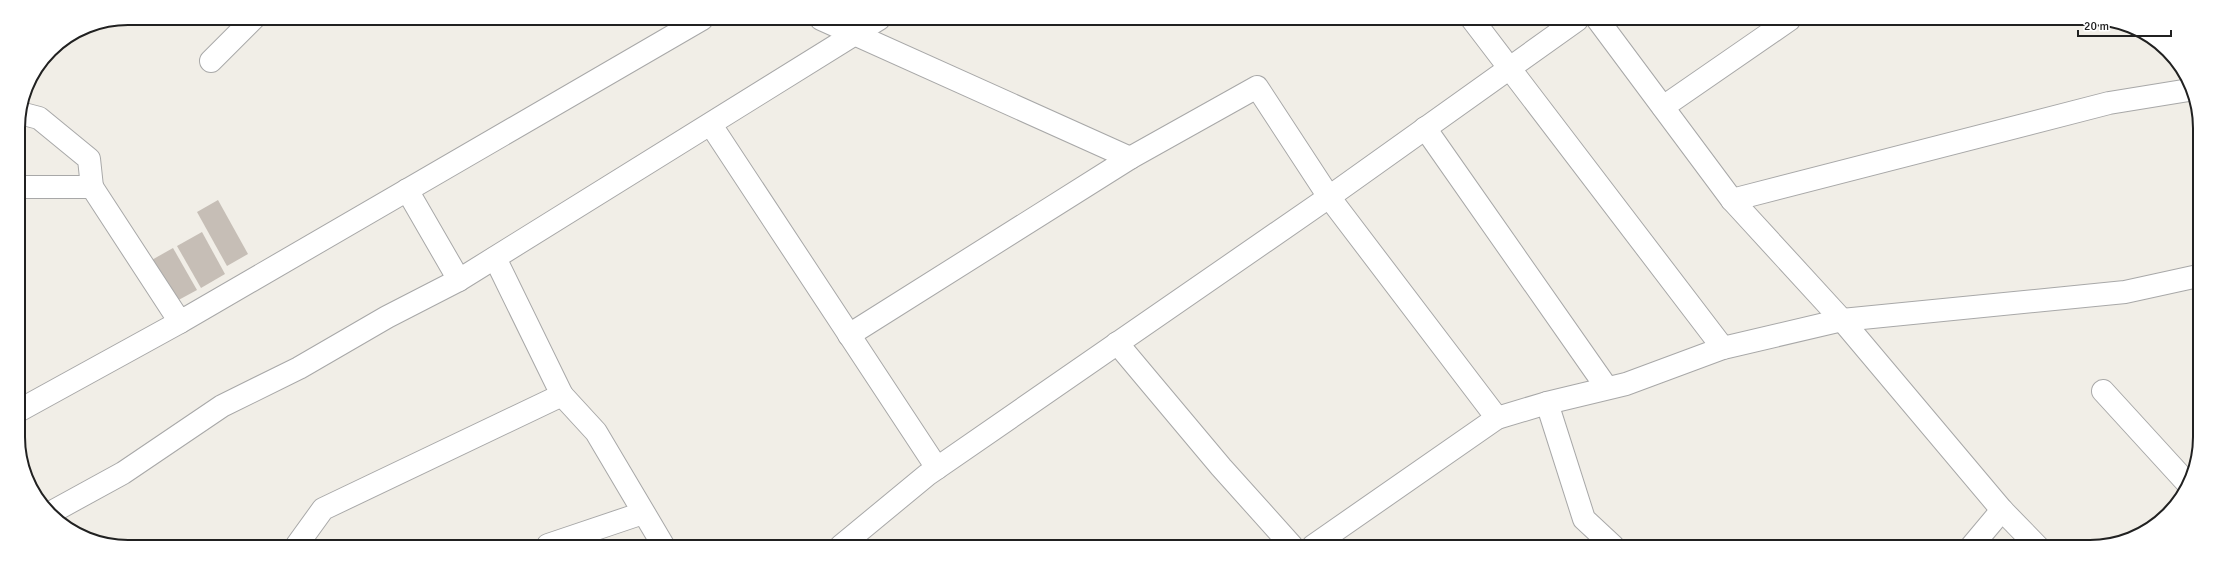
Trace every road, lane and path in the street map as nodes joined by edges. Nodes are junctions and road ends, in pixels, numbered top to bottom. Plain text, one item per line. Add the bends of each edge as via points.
1 (247, 25) edge
2 (692, 25) edge
3 (834, 25) edge
4 (870, 25) edge
5 (1476, 25) edge
6 (1570, 25) edge
7 (1602, 25) edge
8 (1775, 25) edge
9 (856, 35) junction
10 (211, 62) dead end
11 (1508, 69) junction
12 (2186, 90) edge
13 (1663, 108) junction
14 (26, 114) edge
15 (711, 125) junction
16 (1425, 128) junction
17 (1130, 158) junction
18 (25, 187) edge
19 (92, 188) junction
20 (407, 190) junction
21 (1329, 197) junction
22 (1732, 200) junction
23 (495, 258) junction
24 (2193, 277) edge
25 (458, 280) junction
26 (1842, 320) junction
27 (180, 322) junction
28 (849, 335) junction
29 (1117, 344) junction
30 (1722, 348) junction
31 (1608, 388) junction
32 (2103, 391) dead end
33 (562, 395) junction
34 (1547, 402) junction
35 (25, 407) edge
36 (1497, 418) junction
37 (937, 468) junction
38 (2184, 479) edge
39 (55, 510) edge
40 (2002, 510) junction
41 (643, 513) junction
42 (301, 540) edge
43 (563, 540) edge
44 (660, 540) edge
45 (848, 540) edge
46 (1287, 540) edge
47 (1322, 540) edge
48 (1607, 540) edge
49 (1977, 540) edge
50 (2031, 540) edge

1 - 10 street
2 - 20 street
3 - 9 street
4 - 9 street
5 - 11 street
6 - 11 street
7 - 13 street
8 - 13 street
9 - 15 street
9 - 17 street
11 - 16 street
11 - 30 street
12 - 22 street via 2109,103
13 - 22 street
14 - 19 street via 39,118 89,159
15 - 23 street
15 - 28 street
16 - 21 street
16 - 31 street
17 - 21 street via 1257,86
17 - 28 street
18 - 19 street
19 - 27 street
20 - 25 street
20 - 27 street
21 - 29 street
21 - 36 street
22 - 26 street
23 - 25 street
23 - 33 street
24 - 26 street via 2125,292
25 - 39 street via 387,317 299,368 222,406 123,473
26 - 30 street
26 - 40 street
27 - 35 street
28 - 37 street
29 - 37 street
29 - 46 street
30 - 31 street via 1626,384
31 - 34 street
32 - 38 street
33 - 41 street via 596,432
33 - 42 street via 323,510
34 - 36 street
34 - 48 street via 1584,518
36 - 47 street
37 - 45 street
40 - 49 street
40 - 50 street
41 - 43 street
41 - 44 street

